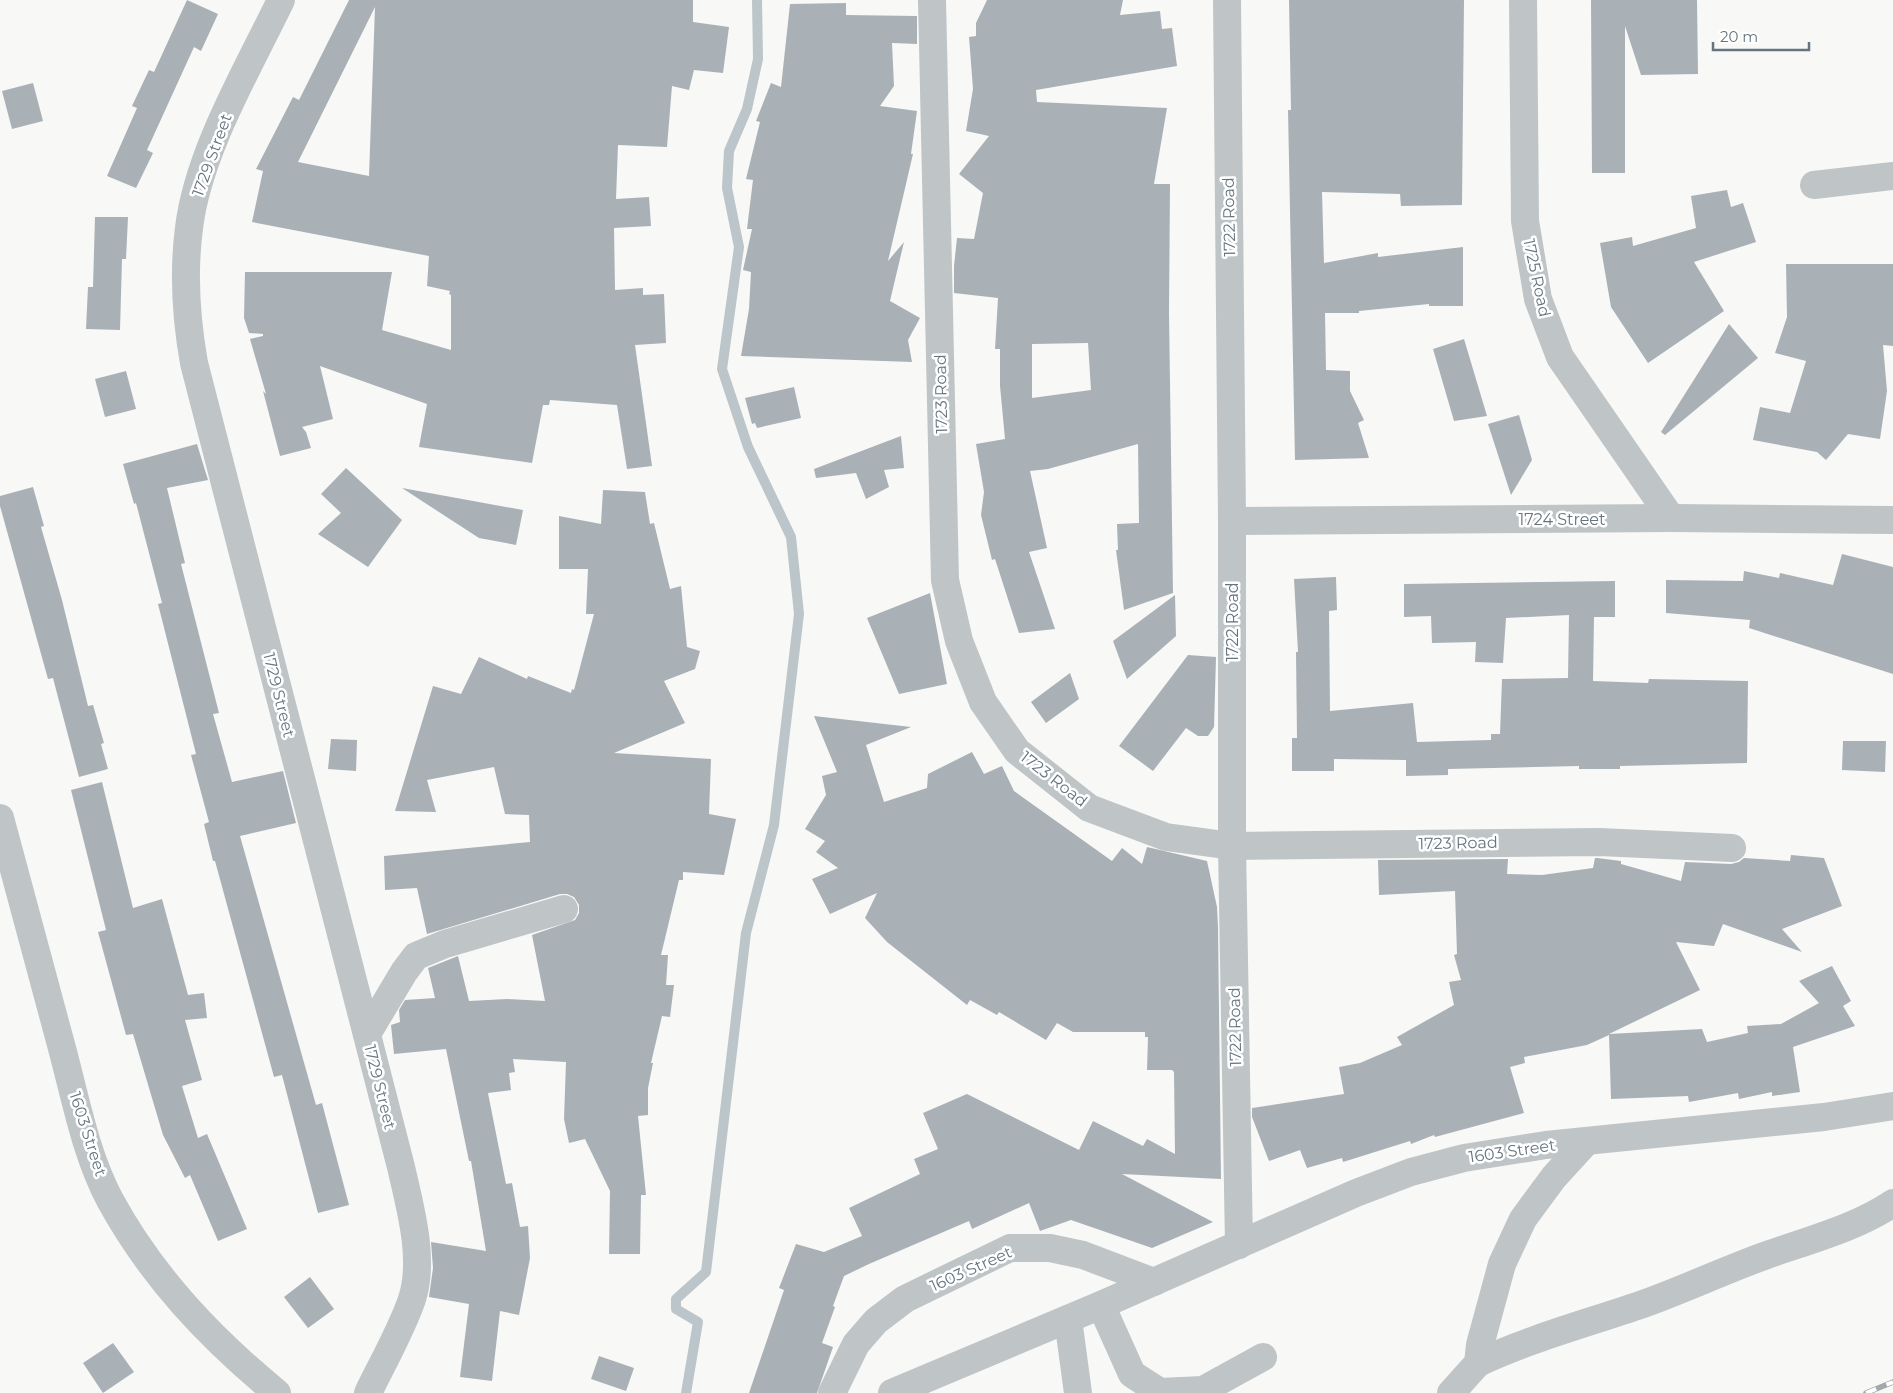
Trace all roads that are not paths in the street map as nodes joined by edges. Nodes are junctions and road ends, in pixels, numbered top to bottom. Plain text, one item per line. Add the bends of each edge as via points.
1 (281, 0) edge
2 (932, 0) edge
3 (1227, 0) edge
4 (1523, 0) edge
5 (1893, 176) edge
6 (1814, 186) dead end
7 (1671, 518) junction
8 (1893, 520) edge
9 (1232, 521) junction
10 (0, 818) edge
11 (1232, 846) junction
12 (1732, 848) dead end
13 (564, 909) dead end
14 (367, 1034) junction
15 (1893, 1106) edge
16 (1586, 1142) junction
17 (1893, 1203) edge
18 (1239, 1245) junction
19 (1154, 1282) junction
20 (1101, 1305) junction
21 (1068, 1319) junction
22 (1263, 1357) dead end
23 (1478, 1363) junction
24 (278, 1393) edge
25 (368, 1393) edge
26 (832, 1393) edge
27 (892, 1393) edge
28 (1078, 1393) edge
29 (1451, 1393) edge

1 - 14 street, 1729 Street via 218,130 200,175 189,226 185,277 187,320 194,363
2 - 11 street, 1723 Road via 945,580 959,641 983,702 1017,751 1089,808 1166,838
3 - 9 street, 1722 Road
4 - 7 street, 1725 Road via 1525,221 1538,299 1560,357
5 - 6 street
7 - 8 street, 1724 Street
7 - 9 street, 1724 Street
9 - 11 street, 1722 Road
10 - 24 street, 1603 Street via 88,1143 110,1198 138,1245 185,1308 234,1358
11 - 12 street, 1723 Road via 1599,842
11 - 18 street, 1722 Road
13 - 14 street via 445,944 416,956
14 - 25 street, 1729 Street via 401,1168 418,1254 413,1299
15 - 16 street, 1603 Street via 1824,1117
16 - 18 street, 1603 Street via 1464,1158 1411,1172
16 - 23 street via 1554,1177 1523,1219 1502,1264
17 - 23 street via 1878,1213 1644,1304 1529,1342
18 - 19 street, 1603 Street
19 - 20 street, 1603 Street
19 - 26 street, 1603 Street via 1083,1255 1050,1248 1010,1248 905,1299 876,1321 856,1344
20 - 21 street, 1603 Street
20 - 22 street via 1132,1374 1160,1392 1204,1390
21 - 27 street, 1603 Street
21 - 28 street
23 - 29 street

